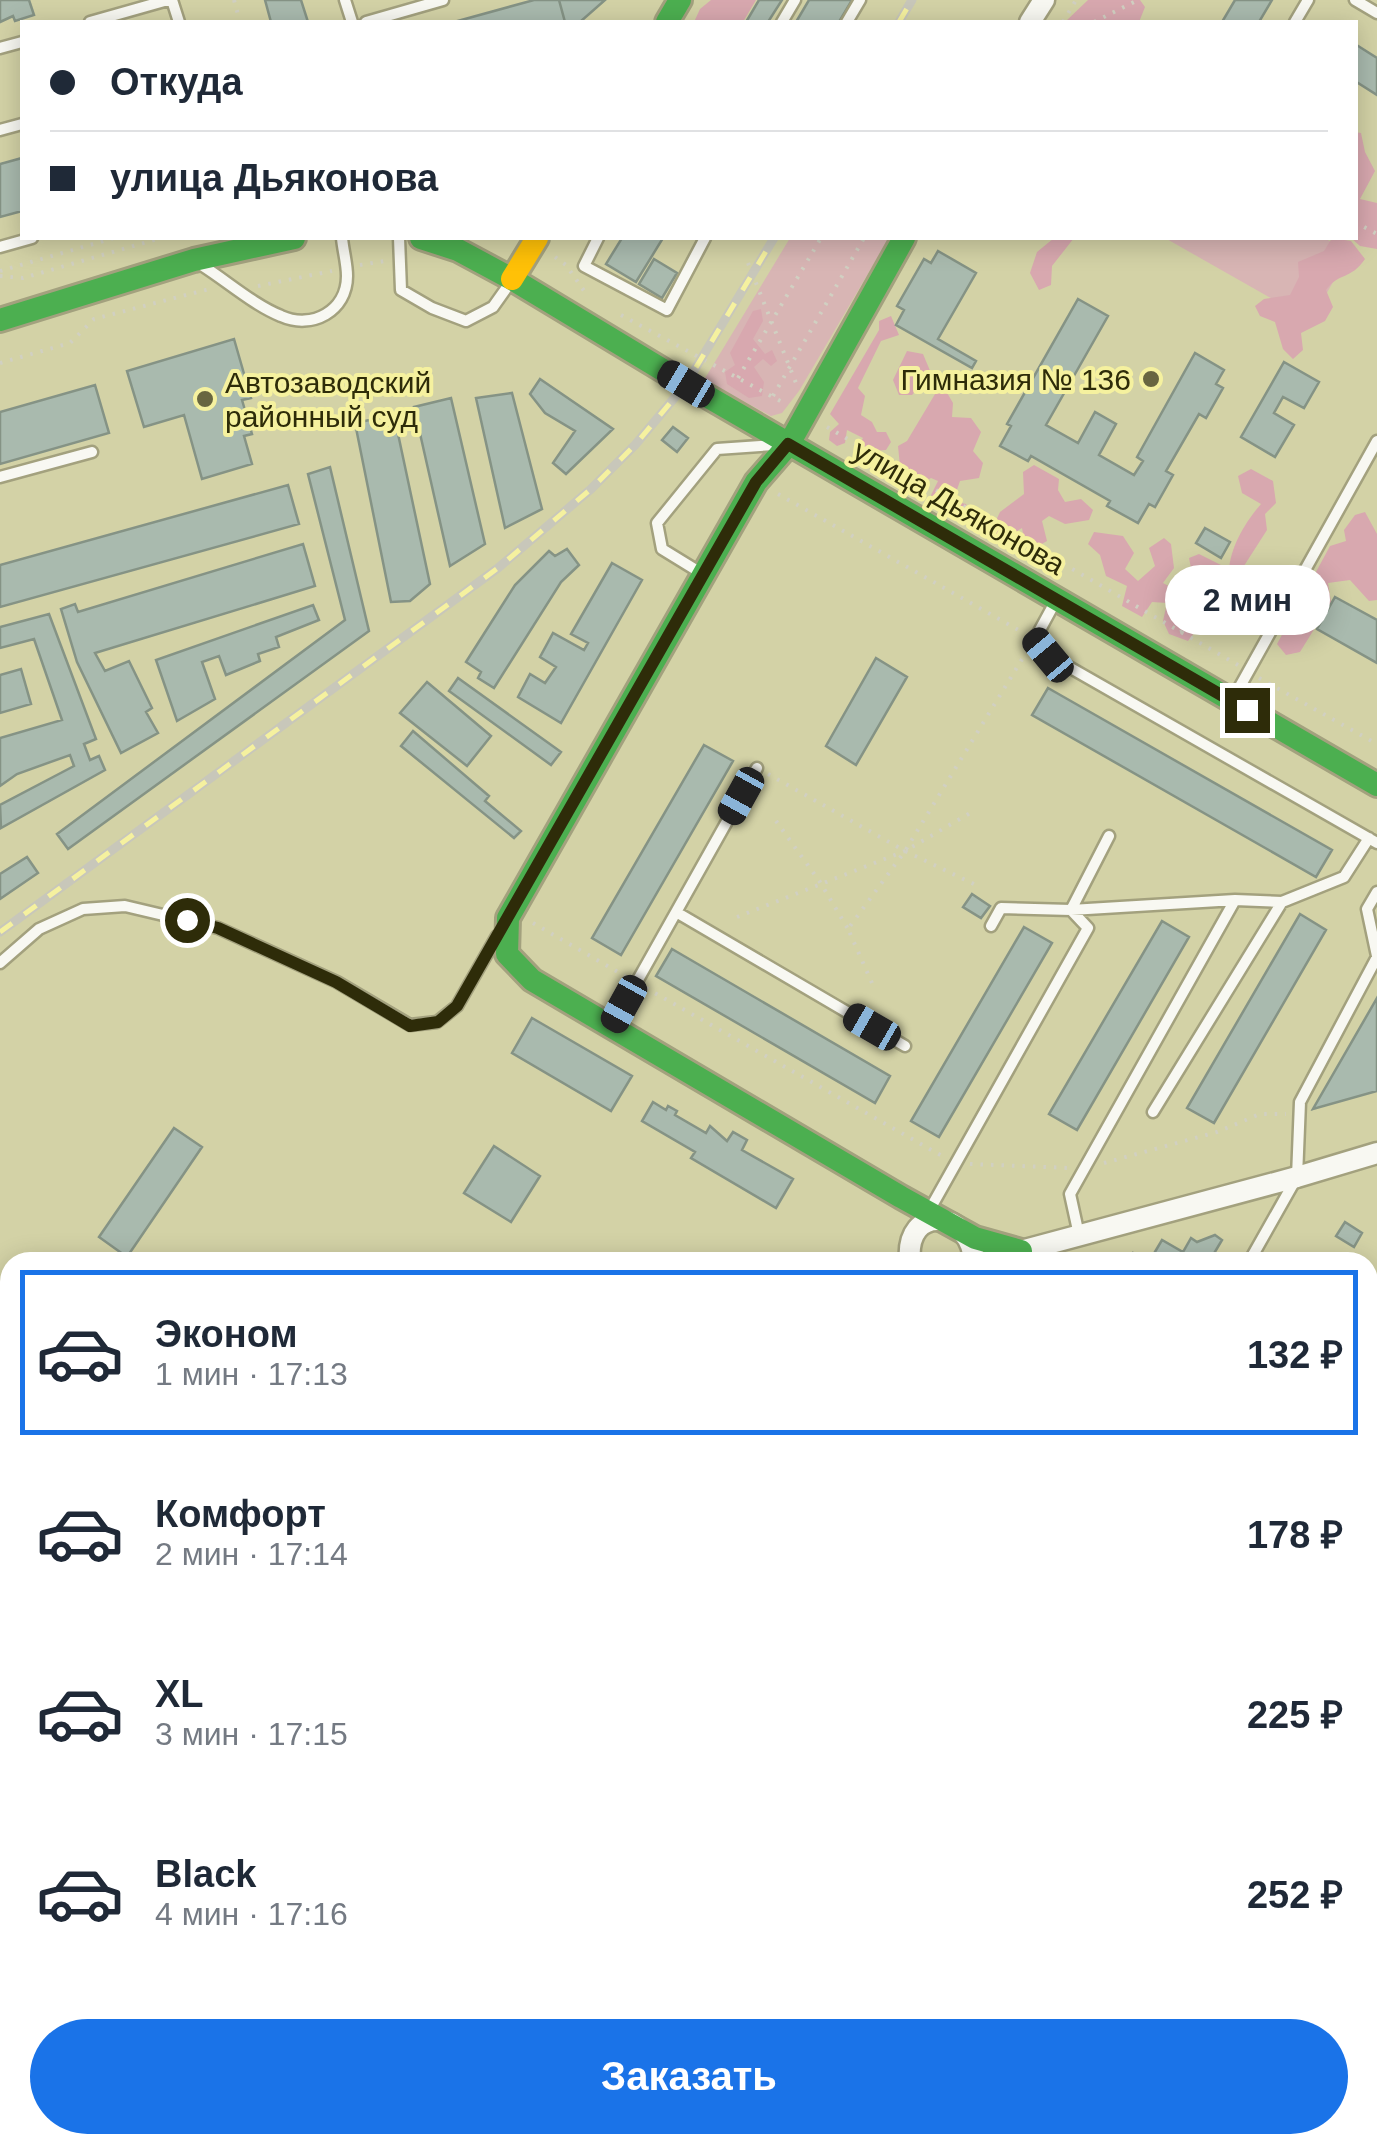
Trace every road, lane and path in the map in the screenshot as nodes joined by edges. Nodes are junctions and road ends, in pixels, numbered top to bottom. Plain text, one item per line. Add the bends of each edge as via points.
1 (170, 0) edge
2 (442, 0) edge
3 (1138, 0) edge
4 (1355, 0) edge
5 (1377, 13) edge
6 (97, 20) edge
7 (373, 20) edge
8 (1098, 20) edge
9 (107, 240) edge
10 (154, 240) edge
11 (285, 240) edge
12 (342, 240) edge
13 (399, 240) edge
14 (427, 240) edge
15 (536, 240) edge
16 (597, 240) edge
17 (704, 240) edge
18 (819, 240) edge
19 (863, 240) edge
20 (903, 240) edge
21 (555, 257) dead end
22 (194, 260) junction
23 (400, 262) junction
24 (748, 262) dead end
25 (302, 266) dead end
26 (346, 267) junction
27 (0, 273) edge
28 (305, 278) junction
29 (512, 279) junction
30 (236, 288) junction
31 (590, 298) dead end
32 (622, 315) dead end
33 (0, 320) edge
34 (772, 322) junction
35 (0, 363) edge
36 (790, 367) junction
37 (738, 378) junction
38 (773, 396) junction
39 (810, 418) junction
40 (1377, 441) edge
41 (788, 444) junction
42 (92, 452) dead end
43 (0, 476) edge
44 (756, 482) junction
45 (704, 574) junction
46 (1057, 598) junction
47 (1286, 603) junction
48 (1180, 632) junction
49 (1035, 639) junction
50 (1250, 672) junction
51 (1233, 700) junction
52 (1377, 744) edge
53 (757, 768) joint
54 (1377, 785) edge
55 (972, 812) dead end
56 (776, 820) dead end
57 (1108, 836) dead end
58 (1373, 840) edge
59 (906, 851) junction
60 (820, 882) junction
61 (976, 885) dead end
62 (1377, 892) edge
63 (1235, 900) junction
64 (1282, 902) junction
65 (1071, 910) junction
66 (676, 912) junction
67 (510, 915) junction
68 (737, 917) dead end
69 (991, 926) dead end
70 (848, 929) junction
71 (1377, 956) edge
72 (0, 963) edge
73 (636, 982) junction
74 (872, 983) dead end
75 (612, 1027) junction
76 (905, 1046) dead end
77 (1153, 1112) dead end
78 (1300, 1114) junction
79 (1377, 1152) edge
80 (955, 1164) junction
81 (1084, 1169) junction
82 (1297, 1178) junction
83 (901, 1197) junction
84 (935, 1215) junction
85 (966, 1232) junction
86 (1079, 1236) junction
87 (1021, 1251) joint
88 (910, 1252) edge
89 (910, 1252) edge
90 (973, 1252) edge
91 (1255, 1252) edge

1 - 6 lane
2 - 7 lane
3 - 8 path
4 - 5 lane
9 - 27 path
10 - 27 path via 23,278
11 - 22 street
12 - 26 lane
13 - 23 lane
14 - 29 street, улица Дьяконова
15 - 29 street
16 - 17 lane via 584,266 667,310
18 - 34 path
19 - 36 path
20 - 39 street
21 - 31 path
22 - 30 lane
22 - 33 street
23 - 26 path
23 - 29 lane via 401,290 466,320 492,307
24 - 34 path
25 - 28 path
26 - 28 path
26 - 30 lane via 339,304 302,322
28 - 30 path
29 - 41 street, улица Дьяконова
30 - 35 path via 94,319 70,343
32 - 37 path
34 - 36 path
34 - 37 path
36 - 38 path
36 - 39 path
37 - 38 path
38 - 39 path
39 - 41 street
39 - 48 path
40 - 47 lane
41 - 44 street
41 - 45 lane via 717,450 657,523 662,549
41 - 46 street, улица Дьяконова
42 - 43 lane
44 - 45 street
44 - 49 path
45 - 67 street
46 - 49 lane
46 - 51 street, улица Дьяконова
47 - 48 path
47 - 50 lane
48 - 50 path
49 - 58 lane via 1048,655
49 - 59 path
50 - 51 lane
50 - 52 path
51 - 54 street, улица Дьяконова
53 - 59 path
53 - 66 lane
55 - 59 path
56 - 60 path
57 - 65 lane
58 - 64 lane via 1344,877
59 - 60 path
59 - 61 path
59 - 70 path
60 - 68 path
60 - 70 path
62 - 71 lane via 1367,909
63 - 64 lane
63 - 65 lane
63 - 81 lane
64 - 77 lane
65 - 69 lane via 1001,908
65 - 80 lane via 1088,928
66 - 73 lane
66 - 76 lane
67 - 72 lane via 457,1006 438,1022 410,1026 336,982 218,928 125,906 83,909 54,922
67 - 73 path
67 - 75 street via 508,954 532,980
70 - 74 path
71 - 78 lane via 1300,1102
73 - 75 lane
73 - 80 path
75 - 83 street
78 - 81 path via 1260,1114
78 - 82 lane
79 - 82 street
80 - 81 path
80 - 84 lane
81 - 86 lane via 1070,1194
82 - 86 street
82 - 91 lane
83 - 84 street
83 - 88 street
84 - 85 street
84 - 89 street via 914,1231
85 - 87 street
85 - 90 street
86 - 87 street

